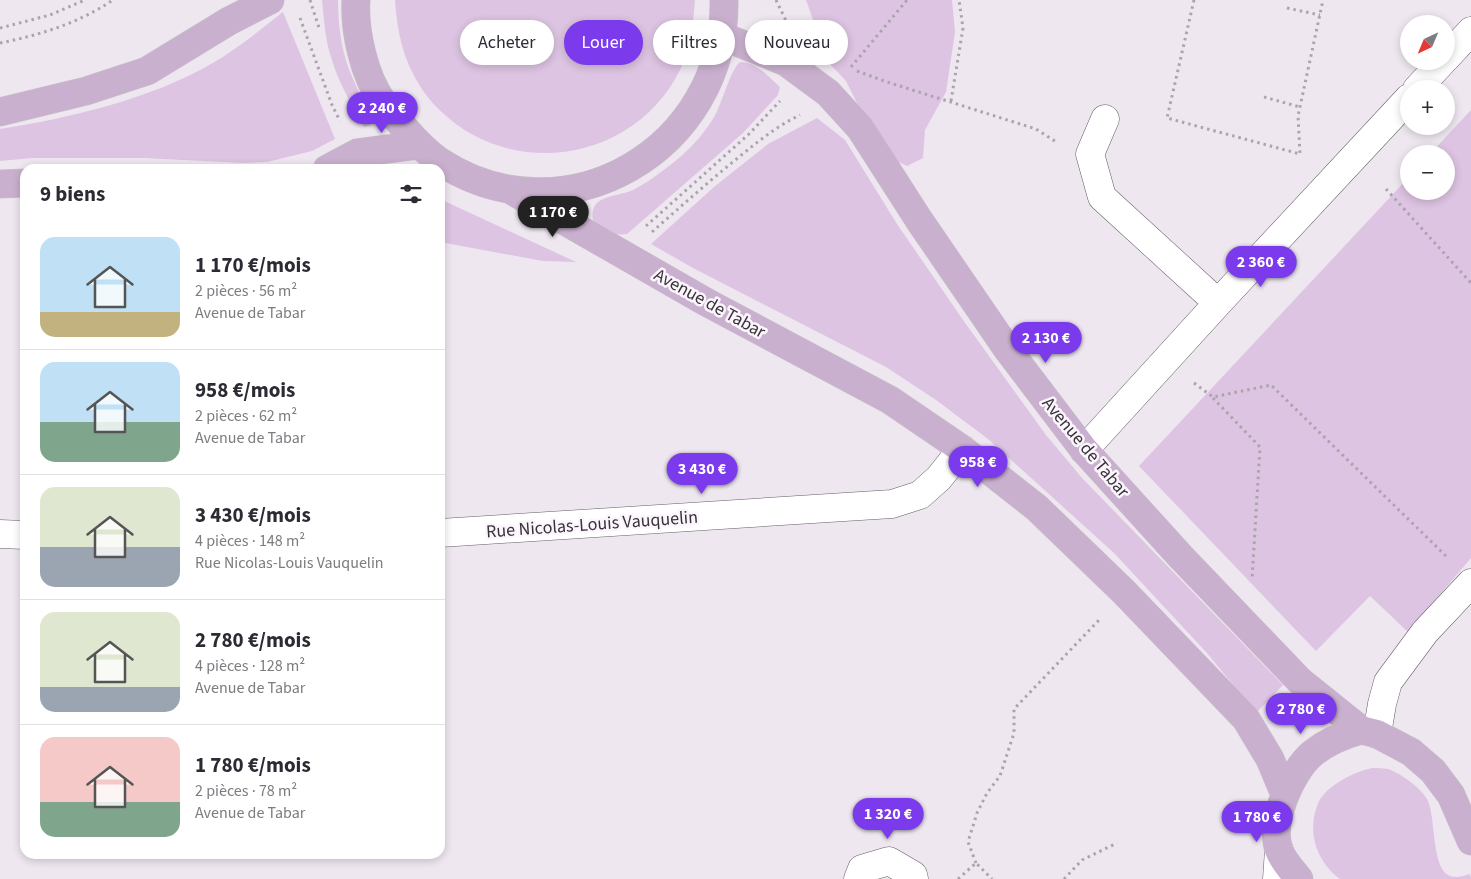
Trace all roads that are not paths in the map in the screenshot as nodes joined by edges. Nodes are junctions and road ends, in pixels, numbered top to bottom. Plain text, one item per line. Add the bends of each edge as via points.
1 (270, 0) edge
2 (356, 0) edge
3 (724, 0) edge
4 (723, 20) edge
5 (1471, 31) edge
6 (735, 41) edge
7 (1455, 48) edge
8 (715, 65) edge
9 (1435, 70) edge
10 (1425, 80) edge
11 (1400, 108) edge
12 (0, 112) edge
13 (1105, 118) dead end
14 (418, 145) junction
15 (336, 164) edge
16 (445, 164) edge
17 (445, 164) edge
18 (20, 183) edge
19 (0, 184) edge
20 (509, 189) junction
21 (1218, 304) junction
22 (962, 449) junction
23 (1084, 450) junction
24 (445, 533) edge
25 (0, 534) edge
26 (20, 535) edge
27 (1471, 583) edge
28 (1369, 732) junction
29 (1285, 795) junction
30 (1471, 841) edge
31 (1279, 850) junction
32 (858, 879) edge
33 (914, 879) edge
34 (1277, 879) edge
35 (1298, 879) edge

1 - 12 main road via 147,70
2 - 14 main road via 358,39 367,71 381,100
3 - 4 main road
5 - 7 street
6 - 23 main road, Avenue de Tabar via 786,62 828,93 860,128 1008,350
8 - 20 main road via 704,91 688,116 670,139 647,158 595,183 567,190
9 - 10 street
11 - 21 street
13 - 21 street via 1090,154 1102,197
14 - 15 main road via 357,153
14 - 16 main road
17 - 20 main road via 484,183
18 - 19 main road
20 - 22 main road, Avenue de Tabar via 706,302 890,400
21 - 23 street
22 - 24 street, Rue Nicolas-Louis Vauquelin via 920,495 892,504
22 - 29 main road, Avenue de Tabar via 1037,508 1124,592 1246,720 1270,759
23 - 28 main road, Avenue de Tabar via 1181,557 1300,680
25 - 26 street
27 - 28 street via 1424,632 1388,682
28 - 29 main road via 1344,734 1311,754
28 - 30 main road, Avenue de Tabar via 1411,752 1433,771 1451,795
29 - 31 main road via 1279,812
31 - 34 street
31 - 35 main road
32 - 33 street via 862,869 889,861 913,875

